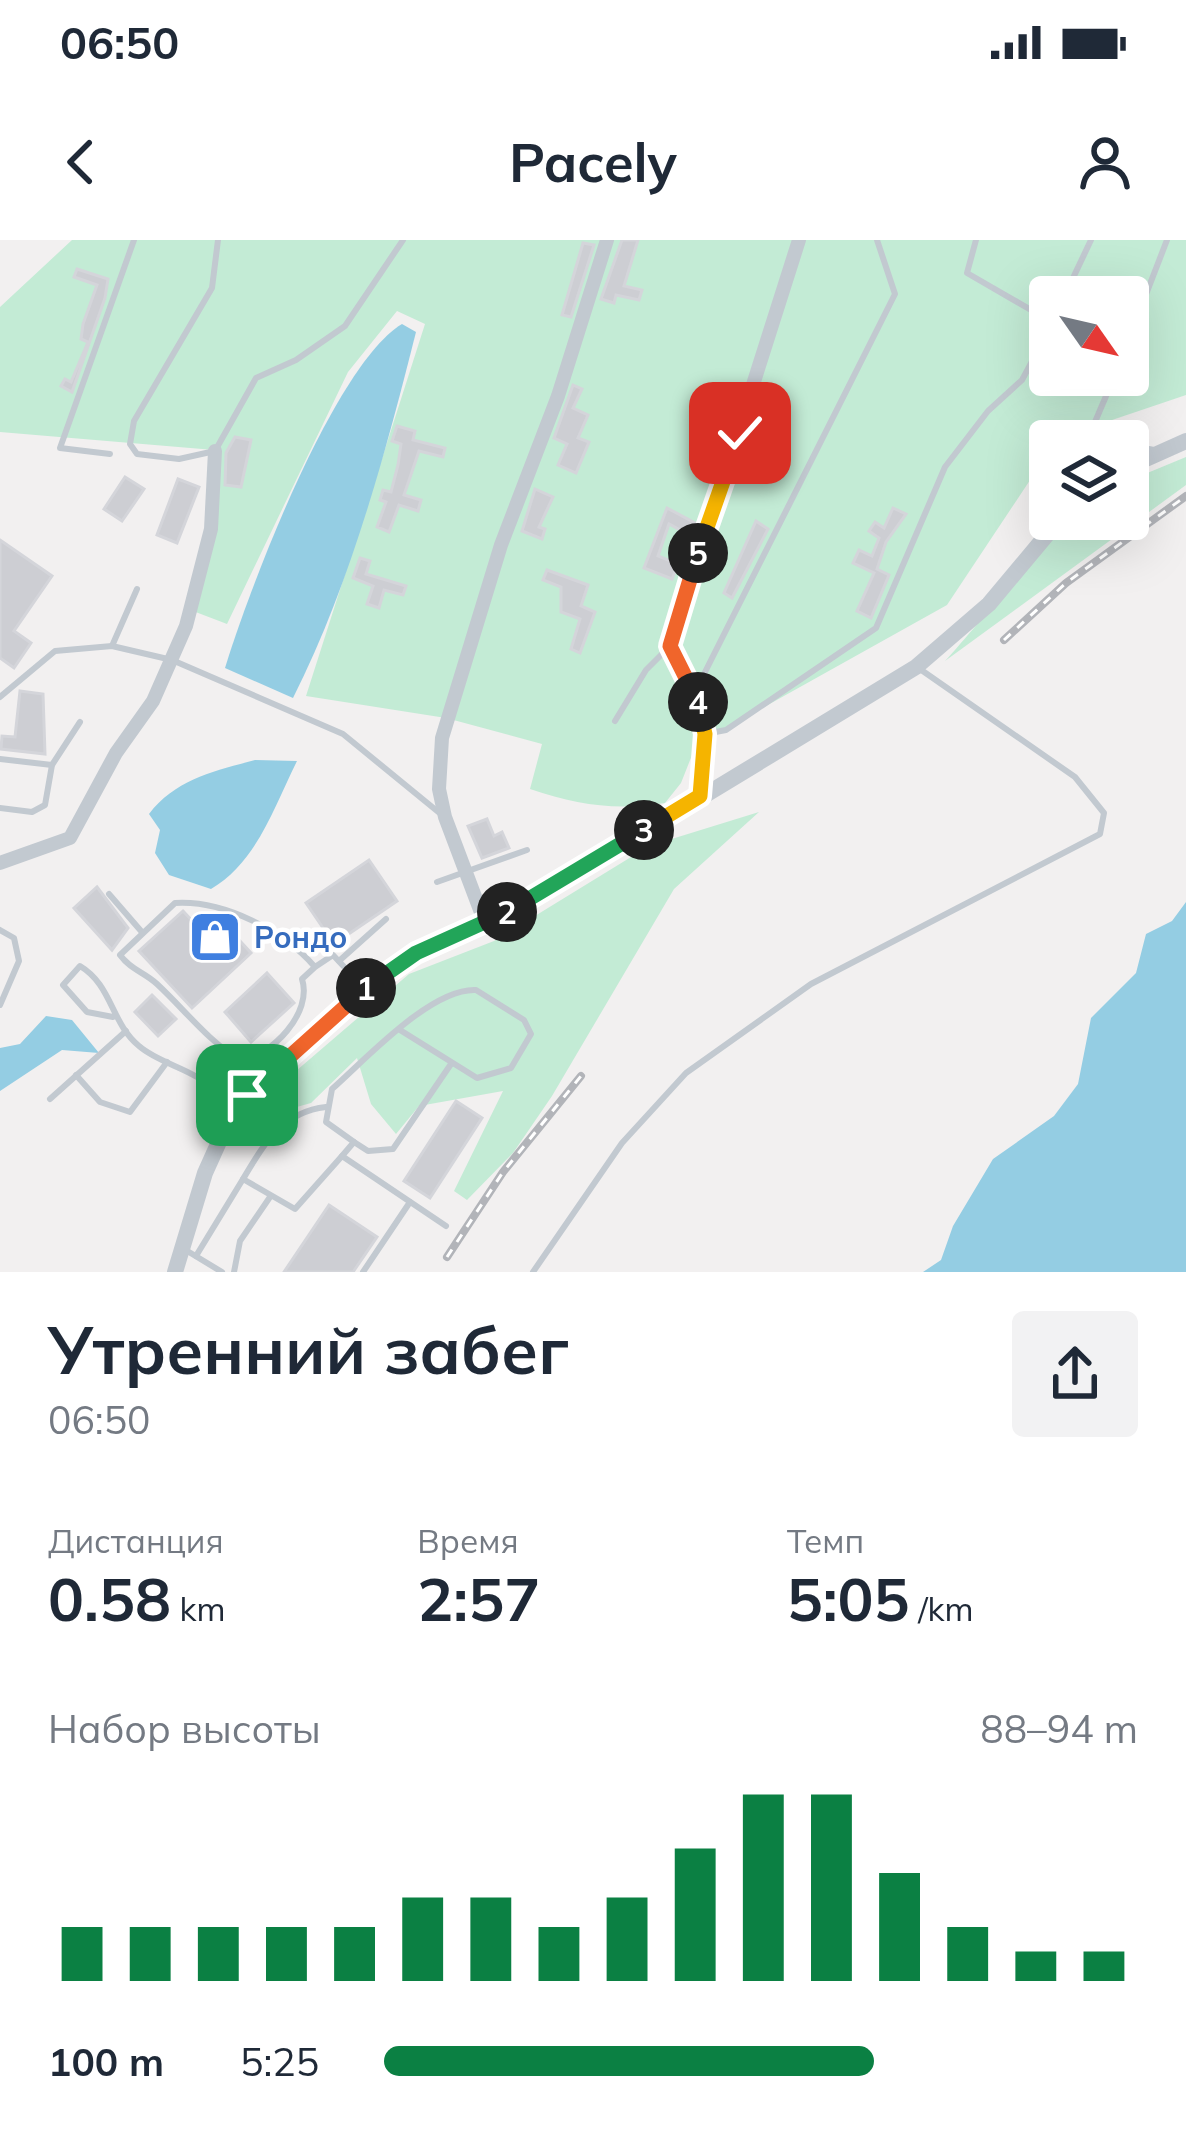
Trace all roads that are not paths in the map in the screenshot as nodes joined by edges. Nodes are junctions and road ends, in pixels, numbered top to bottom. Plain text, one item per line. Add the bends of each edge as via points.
1 (134, 240) edge
2 (218, 240) edge
3 (404, 240) edge
4 (607, 240) edge
5 (799, 240) edge
6 (877, 240) edge
7 (976, 240) edge
8 (1090, 240) edge
9 (1167, 240) edge
10 (1074, 276) edge
11 (1149, 287) edge
12 (1029, 311) edge
13 (1029, 366) edge
14 (1186, 441) edge
15 (1149, 449) edge
16 (215, 451) junction
17 (1161, 451) junction
18 (110, 454) dead end
19 (1149, 457) edge
20 (1042, 540) edge
21 (137, 590) dead end
22 (112, 646) junction
23 (670, 646) junction
24 (172, 660) junction
25 (916, 667) junction
26 (695, 690) junction
27 (0, 697) edge
28 (80, 722) dead end
29 (614, 722) dead end
30 (705, 734) junction
31 (0, 759) edge
32 (52, 765) junction
33 (700, 796) junction
34 (0, 808) edge
35 (445, 817) junction
36 (527, 850) dead end
37 (0, 863) edge
38 (467, 875) junction
39 (437, 882) dead end
40 (109, 894) dead end
41 (386, 919) dead end
42 (485, 923) junction
43 (0, 931) edge
44 (142, 931) junction
45 (339, 961) junction
46 (315, 967) junction
47 (364, 989) junction
48 (0, 1005) edge
49 (113, 1017) junction
50 (400, 1030) junction
51 (126, 1031) junction
52 (167, 1062) junction
53 (451, 1064) junction
54 (76, 1076) junction
55 (50, 1099) dead end
56 (326, 1107) junction
57 (232, 1113) junction
58 (354, 1142) junction
59 (342, 1156) junction
60 (243, 1179) junction
61 (270, 1197) junction
62 (410, 1202) junction
63 (446, 1226) dead end
64 (189, 1252) junction
65 (544, 1256) junction
66 (176, 1272) edge
67 (222, 1272) edge
68 (234, 1272) edge
69 (363, 1272) edge
70 (533, 1272) edge
71 (543, 1272) edge

1 - 18 lane via 60,448
2 - 16 lane via 212,288 134,421 130,444 137,454 179,459
3 - 16 lane via 345,326 256,378
4 - 35 street via 452,696 440,758
5 - 23 street
6 - 26 lane via 895,294
7 - 12 lane via 967,273
8 - 10 lane
9 - 11 lane
13 - 30 lane via 945,467 876,628 726,730
14 - 17 street
15 - 17 lane
16 - 24 street via 212,529
17 - 19 street
20 - 25 street via 989,604
21 - 22 lane
22 - 24 lane
22 - 27 lane via 55,651
23 - 26 street
23 - 29 lane
24 - 35 lane via 343,734
24 - 37 street via 75,832
25 - 33 street
25 - 65 lane via 1075,777 1104,813 1100,833 812,984 686,1072 622,1143
26 - 30 street
28 - 32 lane
30 - 33 street
31 - 32 lane
32 - 34 lane via 40,810
33 - 42 street
35 - 38 street
36 - 38 lane
38 - 39 lane
38 - 42 street
40 - 44 lane
41 - 45 lane
42 - 47 street via 416,953
43 - 48 lane via 14,938 19,961
44 - 46 lane via 175,902 219,906 290,938
44 - 46 lane via 121,958 241,1060 256,1058 294,1023 302,979
45 - 46 lane via 330,955
45 - 47 lane
47 - 57 street
49 - 49 lane via 110,997 86,968 66,977 63,985 87,1012
49 - 51 lane
50 - 53 lane
50 - 53 lane via 465,990 487,995 529,1026 529,1043 504,1073 477,1078
50 - 56 lane via 332,1089
51 - 52 lane
51 - 54 lane
52 - 54 lane via 130,1112 100,1102
52 - 57 lane via 202,1080
53 - 58 lane via 393,1149
54 - 55 lane
56 - 58 lane via 326,1123
56 - 60 lane via 276,1128
57 - 64 street via 211,1157
58 - 59 lane
59 - 61 lane via 295,1209
59 - 62 lane
60 - 61 lane
60 - 64 lane
61 - 68 lane via 240,1241
62 - 63 lane
62 - 69 lane
64 - 66 street
64 - 67 lane
65 - 70 lane
65 - 71 lane

